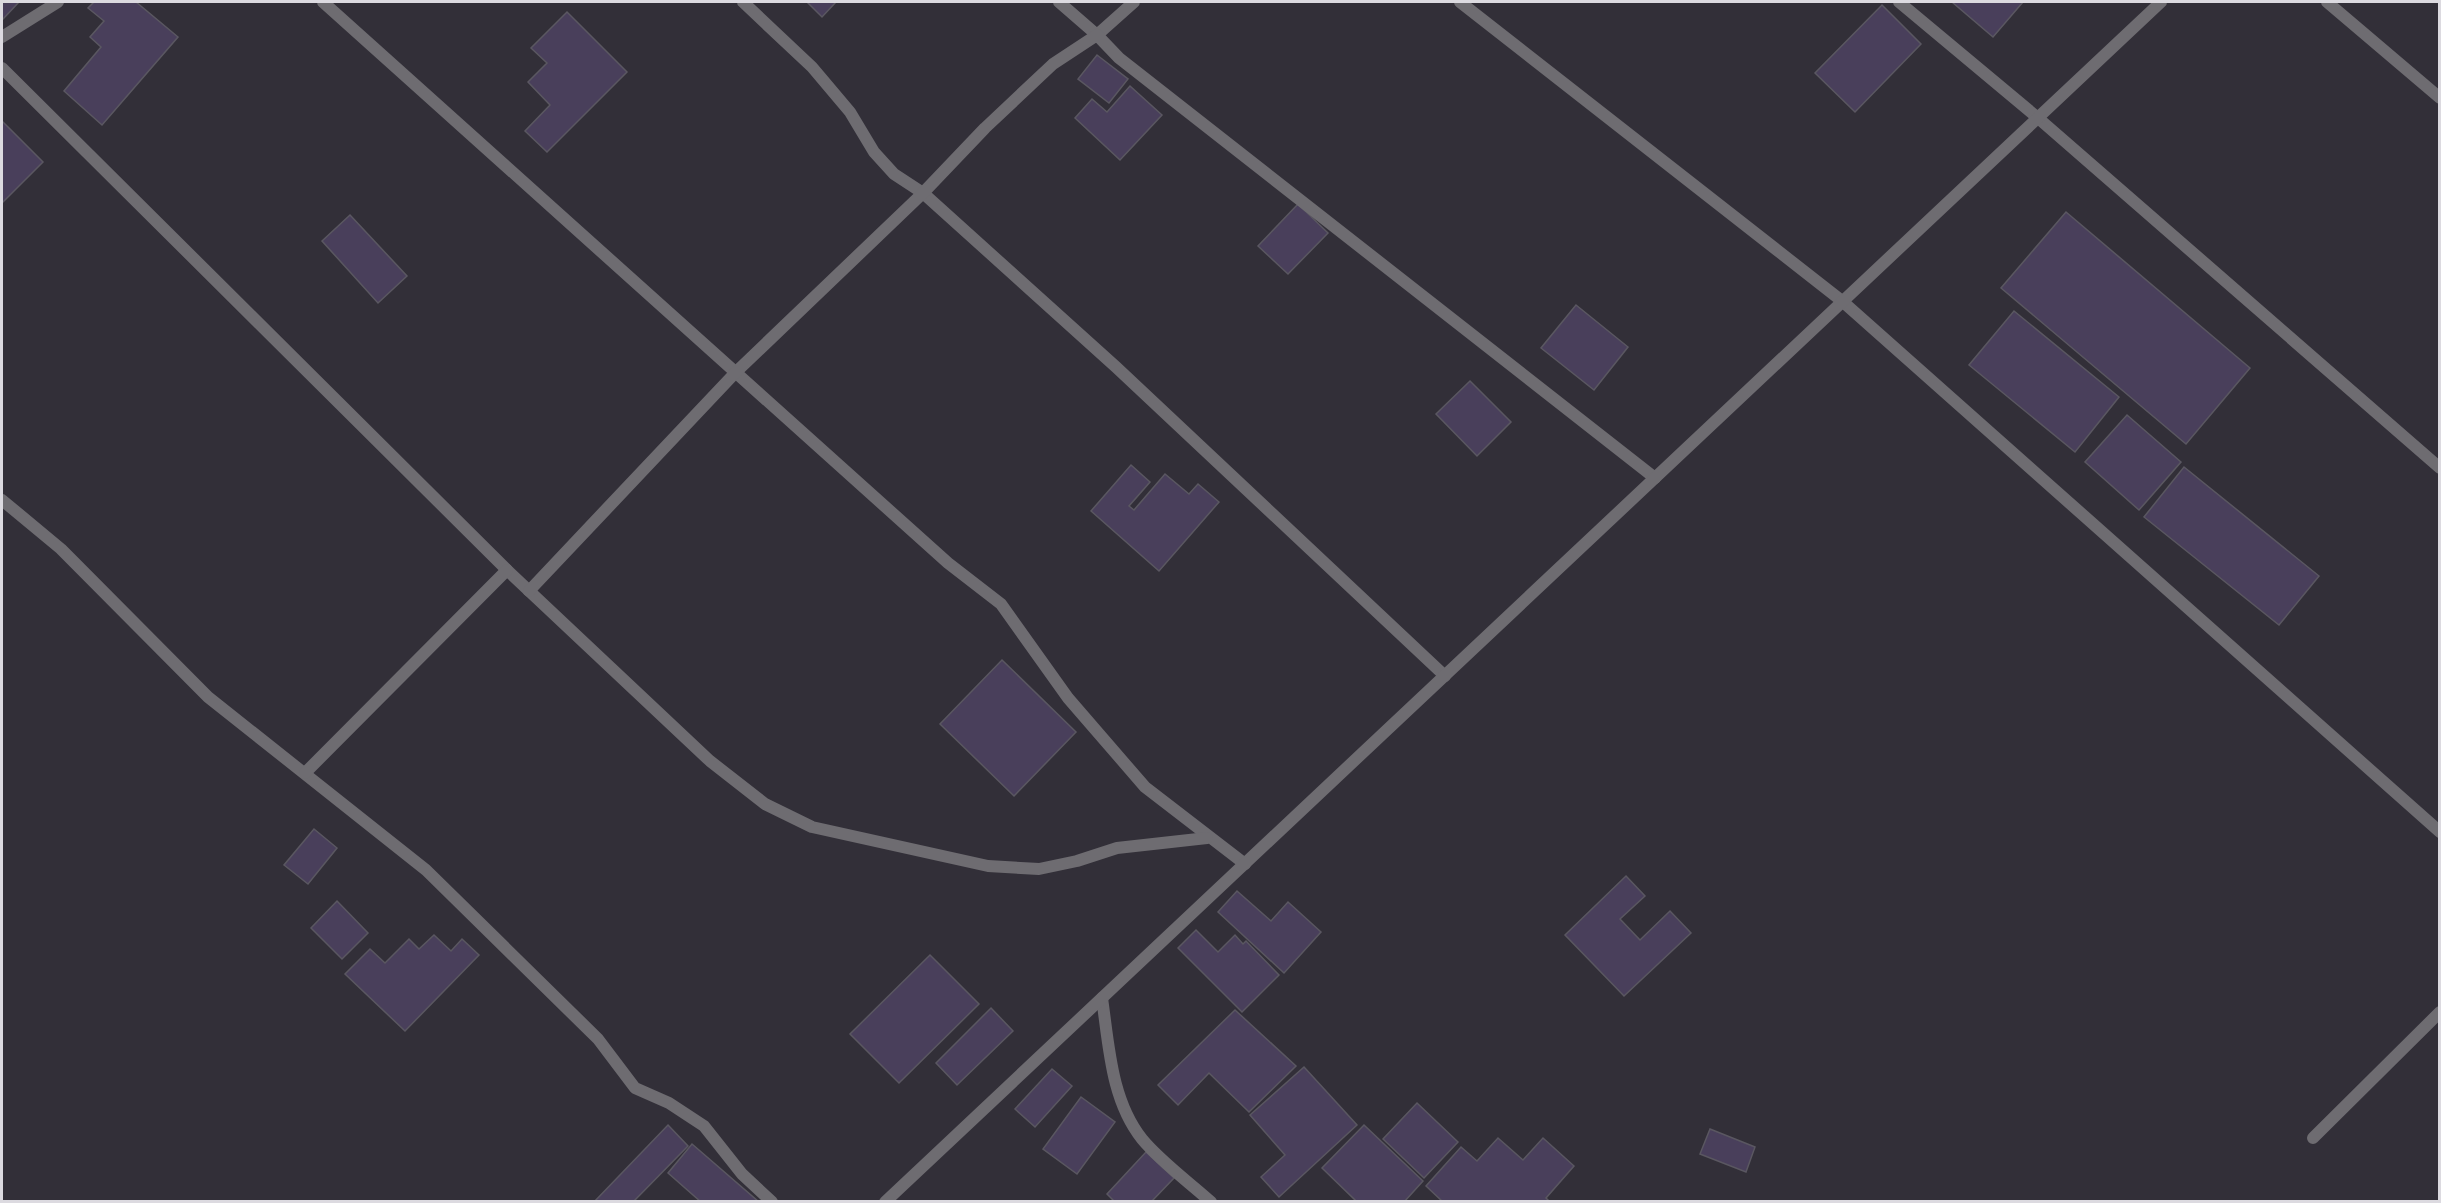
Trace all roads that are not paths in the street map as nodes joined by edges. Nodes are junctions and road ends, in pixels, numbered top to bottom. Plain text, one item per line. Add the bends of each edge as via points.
1 (58, 2) edge
2 (323, 2) edge
3 (743, 2) edge
4 (1059, 2) edge
5 (1134, 2) edge
6 (1461, 2) edge
7 (1899, 2) edge
8 (2161, 2) edge
9 (2327, 2) edge
10 (1097, 35) junction
11 (2, 37) edge
12 (2, 68) edge
13 (2439, 98) edge
14 (2037, 118) junction
15 (923, 193) junction
16 (1842, 301) junction
17 (736, 372) junction
18 (2439, 468) edge
19 (1655, 478) junction
20 (2, 500) edge
21 (507, 570) junction
22 (529, 591) junction
23 (1445, 676) junction
24 (305, 773) junction
25 (2439, 832) edge
26 (1207, 837) junction
27 (1245, 864) junction
28 (1102, 998) junction
29 (2439, 1012) edge
30 (2313, 1138) dead end
31 (772, 1202) edge
32 (885, 1202) edge
33 (1211, 1202) edge

1 - 11 street
2 - 17 street
3 - 15 street via 812,67 894,174
4 - 10 street
5 - 10 street
6 - 16 street
7 - 14 street
8 - 14 street
9 - 13 street
10 - 15 street via 1053,64
10 - 19 street via 1119,58
12 - 21 street
14 - 16 street
14 - 18 street
15 - 17 street
15 - 23 street via 1116,367
16 - 19 street
16 - 25 street
17 - 22 street
17 - 26 street via 948,563 1001,604 1108,747 1145,788
19 - 23 street
20 - 24 street via 61,549 208,697
21 - 22 street
21 - 24 street
22 - 26 street via 710,761 765,804 812,827 988,866 1039,868 1117,848
23 - 27 street
24 - 31 street via 426,870 598,1039 635,1088 669,1103 704,1126 742,1174
26 - 27 street
27 - 28 street
28 - 32 street
28 - 33 street via 1114,1084 1129,1116 1142,1139
29 - 30 street

